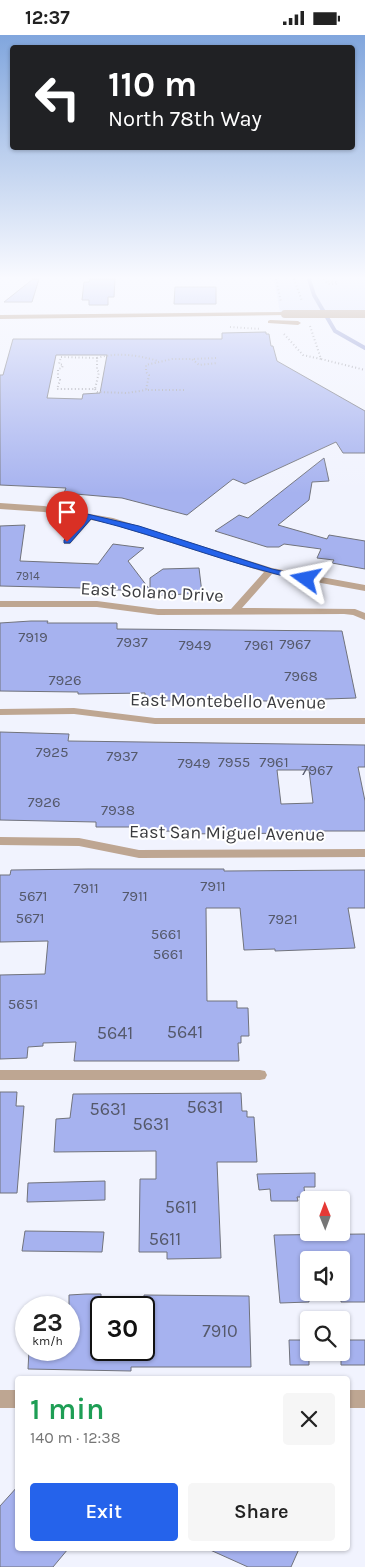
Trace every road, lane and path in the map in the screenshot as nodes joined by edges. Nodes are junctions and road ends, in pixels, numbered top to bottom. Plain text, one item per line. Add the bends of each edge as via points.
1 (299, 350) edge
2 (318, 350) edge
3 (97, 358) junction
4 (216, 358) dead end
5 (192, 359) junction
6 (321, 359) junction
7 (158, 362) junction
8 (217, 363) dead end
9 (365, 370) edge
10 (95, 389) junction
11 (146, 390) junction
12 (184, 390) dead end
13 (0, 505) edge
14 (90, 516) junction
15 (67, 542) dead end
16 (270, 571) junction
17 (365, 588) edge
18 (0, 604) edge
19 (233, 612) junction
20 (363, 616) edge
21 (0, 712) edge
22 (365, 721) edge
23 (0, 841) edge
24 (365, 853) edge
25 (0, 1075) edge
26 (260, 1075) dead end
27 (0, 1399) edge
28 (15, 1399) edge
29 (350, 1399) edge
30 (365, 1399) edge

1 - 6 path via 303,355
2 - 6 path
3 - 7 path via 104,355 144,356
3 - 10 path via 99,372
3 - 10 path via 60,357 59,364 63,365 57,375 60,380 58,389
4 - 5 path
5 - 7 path via 174,358
5 - 8 path via 199,365
6 - 9 path
7 - 11 path via 146,365 149,375
10 - 11 path via 97,392 127,393
11 - 12 path
13 - 14 street
14 - 15 street
14 - 16 street via 136,527
16 - 17 street
16 - 19 street
18 - 19 street, East Solano Drive via 97,604 158,612
19 - 20 street, East Solano Drive via 344,611
21 - 22 street, East Montebello Avenue via 74,711 155,721
23 - 24 street, East San Miguel Avenue via 79,842 139,854
25 - 26 lane
27 - 28 street
29 - 30 street

